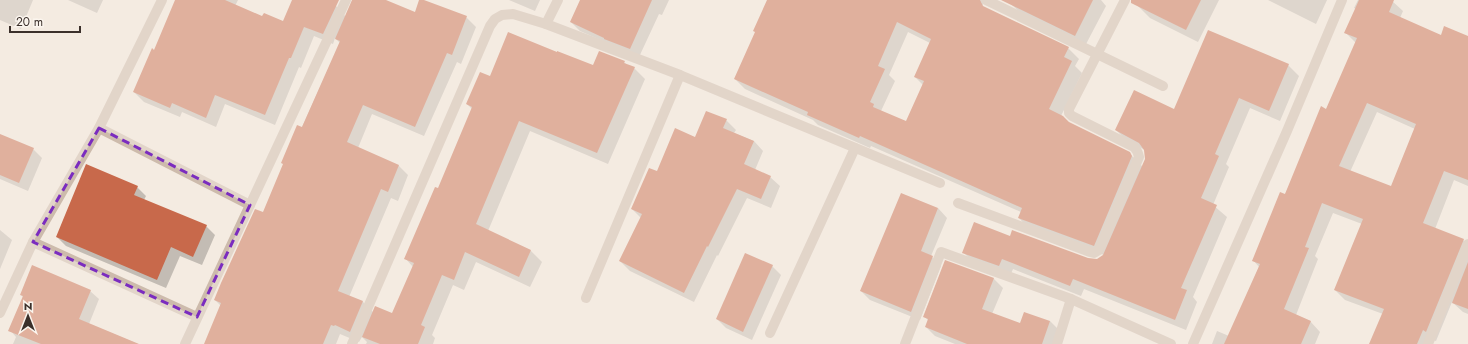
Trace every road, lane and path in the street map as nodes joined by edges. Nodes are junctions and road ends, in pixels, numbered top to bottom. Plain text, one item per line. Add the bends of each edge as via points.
1 (162, 0) edge
2 (346, 0) edge
3 (558, 0) edge
4 (986, 0) edge
5 (1125, 0) edge
6 (1342, 0) edge
7 (546, 24) junction
8 (1097, 55) junction
9 (680, 75) junction
10 (1163, 86) dead end
11 (99, 128) junction
12 (855, 148) junction
13 (940, 184) dead end
14 (958, 203) dead end
15 (250, 204) junction
16 (33, 242) junction
17 (1468, 244) edge
18 (586, 298) dead end
19 (1071, 299) junction
20 (0, 313) edge
21 (197, 318) junction
22 (770, 333) dead end
23 (185, 344) edge
24 (352, 344) edge
25 (905, 344) edge
26 (1057, 344) edge
27 (1171, 344) edge
28 (1193, 344) edge
29 (1428, 344) edge

1 - 11 street
2 - 15 street
3 - 7 street
4 - 8 street
5 - 8 street
6 - 28 street
7 - 9 street
7 - 24 street via 513,14 502,15 490,26
8 - 10 street
8 - 14 street via 1072,102 1069,113 1134,147 1139,157 1099,250 1090,252
9 - 12 street
9 - 18 street
11 - 15 street
11 - 16 street
12 - 13 street
12 - 22 street
15 - 21 street
16 - 20 street
16 - 21 street
17 - 29 street
19 - 25 street via 942,252
19 - 26 street
19 - 27 street
21 - 23 street

